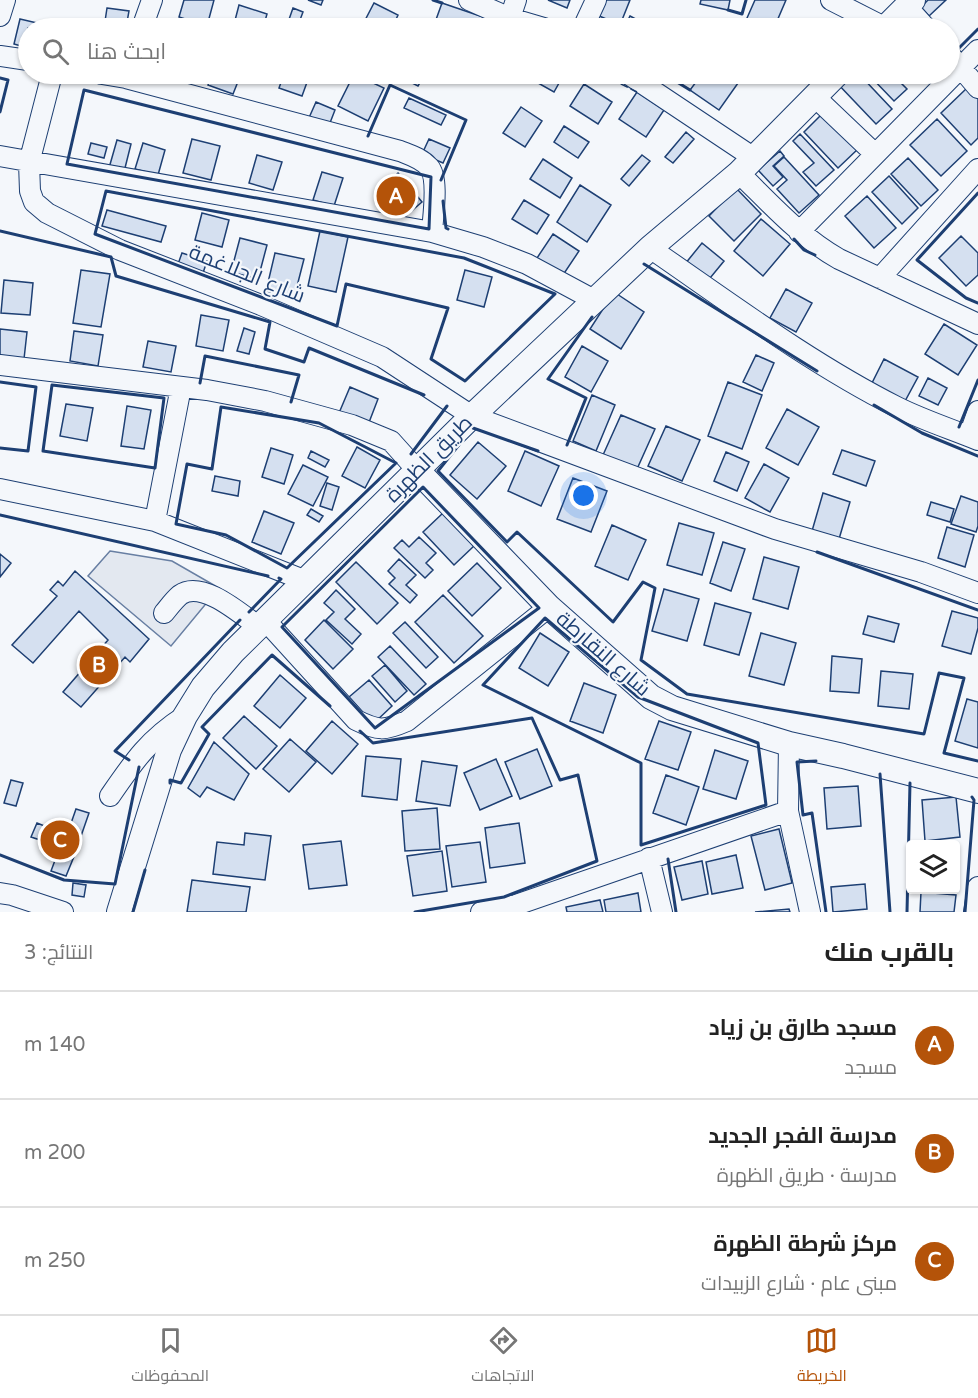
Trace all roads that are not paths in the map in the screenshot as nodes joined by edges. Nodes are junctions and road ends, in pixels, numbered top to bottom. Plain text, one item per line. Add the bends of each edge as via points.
1 (5, 0) edge
2 (152, 0) edge
3 (469, 0) edge
4 (596, 0) edge
5 (831, 0) edge
6 (910, 3) edge
7 (513, 9) edge
8 (0, 16) edge
9 (146, 18) edge
10 (528, 18) edge
11 (588, 18) edge
12 (866, 18) edge
13 (895, 18) edge
14 (920, 18) edge
15 (978, 51) edge
16 (0, 56) edge
17 (18, 59) edge
18 (960, 59) edge
19 (960, 67) edge
20 (49, 84) edge
21 (156, 84) edge
22 (641, 84) edge
23 (827, 84) edge
24 (935, 84) edge
25 (978, 88) edge
26 (814, 96) junction
27 (875, 154) junction
28 (0, 156) edge
29 (29, 163) junction
30 (746, 166) junction
31 (978, 169) edge
32 (432, 231) junction
33 (799, 232) junction
34 (650, 248) junction
35 (880, 278) junction
36 (594, 300) junction
37 (978, 324) edge
38 (0, 365) edge
39 (180, 387) junction
40 (978, 411) edge
41 (472, 416) junction
42 (973, 438) edge
43 (417, 470) junction
44 (0, 489) edge
45 (155, 521) junction
46 (306, 581) junction
47 (978, 593) edge
48 (549, 608) junction
49 (164, 613) dead end
50 (262, 624) junction
51 (185, 716) junction
52 (789, 744) junction
53 (978, 791) edge
54 (110, 796) dead end
55 (788, 811) junction
56 (649, 858) junction
57 (978, 887) edge
58 (0, 892) edge
59 (516, 909) edge
60 (63, 912) edge
61 (119, 912) edge
62 (481, 912) edge
63 (662, 912) edge
64 (810, 912) edge
65 (974, 912) edge

1 - 8 street
2 - 9 street
3 - 7 street
4 - 11 street
5 - 12 street
6 - 13 main road
6 - 14 street
7 - 10 street
15 - 18 street
16 - 17 street
19 - 25 street
20 - 29 street, شارع الجلاغمة
21 - 32 street via 420,159 431,168 434,186
22 - 30 street
23 - 26 main road, طريق الظهرة
24 - 27 street
26 - 27 street
26 - 30 main road, طريق الظهرة
27 - 33 street
28 - 29 street
29 - 32 street
29 - 41 street, شارع الجلاغمة via 30,191 34,202 47,213 120,250 382,357
30 - 33 street
30 - 34 main road, طريق الظهرة
31 - 35 street
32 - 36 street via 527,264
33 - 35 street via 839,260
34 - 36 main road, طريق الظهرة
34 - 42 street via 850,381 898,407
35 - 37 street
36 - 41 main road, طريق الظهرة
38 - 39 street
39 - 43 street via 265,401 352,425 391,441
39 - 45 street
40 - 42 street
41 - 43 main road, طريق الظهرة
41 - 47 street, شارع الجلاغمة via 775,530 921,572
43 - 46 main road, طريق الظهرة
43 - 48 main road, شارع النقارطة
44 - 45 street
45 - 46 street
46 - 50 main road, طريق الظهرة
48 - 50 street via 407,721 389,729 374,729 356,720
48 - 52 main road, شارع النقارطة via 651,697 672,708
49 - 50 street via 180,595 196,591 222,600
50 - 51 main road, طريق الظهرة via 203,687
51 - 54 street via 151,740
51 - 61 main road, طريق الظهرة via 169,750
52 - 53 main road, شارع النقارطة
52 - 55 street
55 - 56 street
55 - 64 street
56 - 59 street
56 - 63 street
57 - 65 street
58 - 60 street
59 - 62 street

